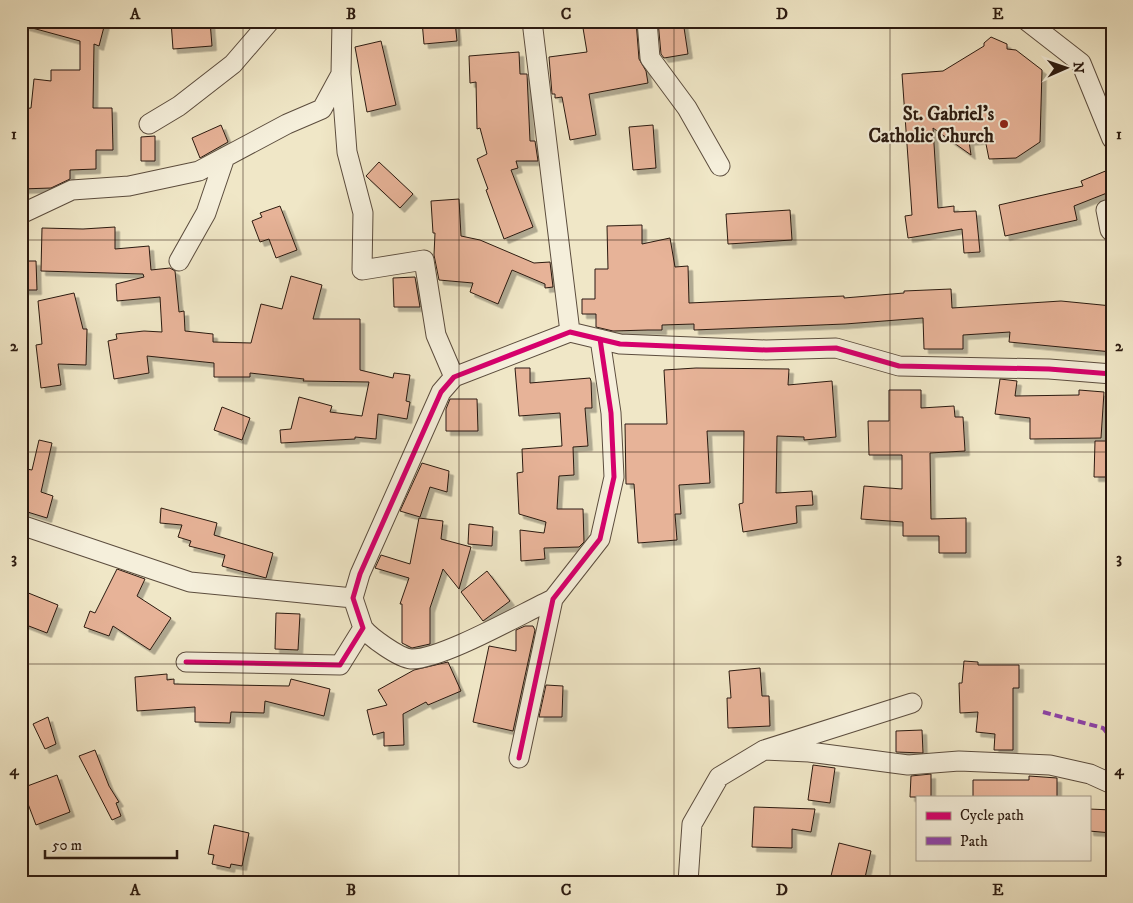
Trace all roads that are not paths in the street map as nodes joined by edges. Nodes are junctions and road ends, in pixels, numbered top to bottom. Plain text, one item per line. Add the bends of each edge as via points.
1 (270, 21) edge
2 (342, 21) edge
3 (532, 21) edge
4 (647, 21) edge
5 (1026, 21) edge
6 (341, 74) junction
7 (149, 124) dead end
8 (1112, 140) edge
9 (225, 157) junction
10 (720, 166) dead end
11 (1106, 210) dead end
12 (21, 214) edge
13 (1112, 232) edge
14 (179, 261) dead end
15 (570, 332) junction
16 (600, 339) junction
17 (1112, 374) edge
18 (454, 377) junction
19 (21, 526) edge
20 (353, 598) junction
21 (552, 599) junction
22 (363, 628) junction
23 (186, 662) dead end
24 (912, 703) dead end
25 (764, 750) junction
26 (520, 758) dead end
27 (1112, 784) edge
28 (688, 882) edge

1 - 7 street via 233,64 179,106
2 - 6 street
3 - 15 street
4 - 10 street via 650,58 687,108
5 - 8 street via 1081,63
6 - 9 street via 322,109
6 - 18 street via 347,152 364,213 362,270 424,260 436,335
9 - 12 street via 198,171 129,186 72,190
9 - 14 street via 206,213
11 - 13 street
15 - 16 street
15 - 18 street
16 - 17 street via 620,344 766,350 836,348 899,366 1049,369
16 - 21 street via 611,413 614,477 600,539
18 - 20 street via 441,392 360,574
19 - 20 street via 190,582
20 - 22 street
21 - 22 street via 440,653 409,659 370,637
21 - 26 street
22 - 23 street via 340,665
24 - 25 street
25 - 27 street via 809,752 908,765 959,761 1050,765 1090,774
25 - 28 street via 719,777 692,824

